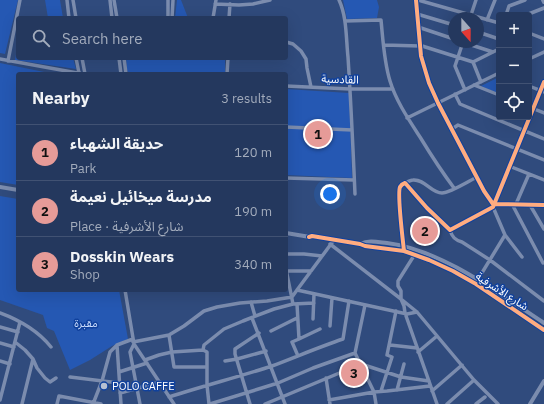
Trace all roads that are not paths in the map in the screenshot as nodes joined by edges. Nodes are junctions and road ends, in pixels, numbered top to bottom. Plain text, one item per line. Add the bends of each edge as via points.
1 (20, 0) edge
2 (67, 0) edge
3 (73, 0) edge
4 (110, 0) edge
5 (114, 0) edge
6 (168, 0) edge
7 (173, 0) edge
8 (270, 0) edge
9 (339, 0) edge
10 (417, 0) edge
11 (476, 0) edge
12 (495, 0) edge
13 (525, 0) edge
14 (215, 2) edge
15 (230, 4) junction
16 (544, 8) edge
17 (454, 12) edge
18 (472, 12) edge
19 (507, 12) edge
20 (532, 13) edge
21 (417, 14) junction
22 (18, 16) edge
23 (70, 16) edge
24 (76, 16) edge
25 (112, 16) edge
26 (117, 16) edge
27 (168, 16) edge
28 (172, 16) edge
29 (213, 16) edge
30 (229, 16) edge
31 (484, 19) edge
32 (487, 20) junction
33 (345, 21) junction
34 (448, 23) edge
35 (496, 23) edge
36 (16, 25) edge
37 (418, 27) junction
38 (484, 34) edge
39 (532, 35) edge
40 (448, 37) edge
41 (496, 38) edge
42 (544, 39) edge
43 (288, 43) edge
44 (384, 45) junction
45 (420, 45) junction
46 (461, 48) edge
47 (481, 48) edge
48 (496, 50) edge
49 (493, 52) junction
50 (544, 52) edge
51 (458, 56) junction
52 (532, 58) edge
53 (0, 59) edge
54 (76, 60) edge
55 (82, 60) edge
56 (119, 60) edge
57 (124, 60) edge
58 (228, 60) edge
59 (8, 61) junction
60 (473, 62) junction
61 (61, 72) edge
62 (79, 72) edge
63 (84, 72) edge
64 (121, 72) edge
65 (126, 72) edge
66 (227, 72) edge
67 (496, 75) edge
68 (481, 82) junction
69 (544, 82) edge
70 (288, 86) edge
71 (474, 86) junction
72 (311, 87) junction
73 (532, 87) edge
74 (350, 89) junction
75 (393, 89) junction
76 (465, 90) junction
77 (542, 91) edge
78 (455, 94) junction
79 (496, 94) edge
80 (438, 103) junction
81 (532, 106) edge
82 (532, 108) edge
83 (544, 113) edge
84 (407, 118) junction
85 (527, 120) edge
86 (288, 127) edge
87 (452, 129) junction
88 (352, 130) junction
89 (524, 131) junction
90 (544, 139) edge
91 (517, 148) junction
92 (544, 160) edge
93 (509, 166) junction
94 (529, 174) junction
95 (477, 177) junction
96 (288, 178) edge
97 (354, 180) junction
98 (544, 180) edge
99 (404, 183) junction
100 (0, 187) edge
101 (454, 188) junction
102 (16, 190) edge
103 (355, 194) dead end
104 (514, 204) junction
105 (494, 205) junction
106 (530, 205) junction
107 (544, 205) edge
108 (544, 229) edge
109 (450, 230) junction
110 (288, 233) edge
111 (505, 235) junction
112 (334, 240) junction
113 (330, 244) junction
114 (403, 248) junction
115 (288, 254) edge
116 (415, 254) junction
117 (322, 256) junction
118 (522, 257) dead end
119 (490, 260) junction
120 (543, 263) dead end
121 (288, 270) edge
122 (311, 271) junction
123 (288, 279) edge
124 (477, 282) junction
125 (297, 290) junction
126 (126, 292) edge
127 (314, 294) junction
128 (292, 297) junction
129 (332, 298) junction
130 (401, 299) junction
131 (349, 301) junction
132 (544, 301) edge
133 (251, 302) junction
134 (314, 303) junction
135 (295, 304) junction
136 (365, 305) junction
137 (396, 311) junction
138 (417, 312) junction
139 (0, 313) edge
140 (405, 313) junction
141 (254, 317) junction
142 (297, 318) junction
143 (313, 320) dead end
144 (20, 322) junction
145 (544, 323) edge
146 (330, 326) dead end
147 (0, 327) edge
148 (320, 330) dead end
149 (544, 330) edge
150 (271, 331) dead end
151 (18, 332) junction
152 (259, 333) junction
153 (169, 335) junction
154 (437, 336) junction
155 (299, 339) junction
156 (133, 341) junction
157 (15, 342) junction
158 (0, 344) edge
159 (117, 345) junction
160 (390, 345) junction
161 (14, 347) junction
162 (51, 347) dead end
163 (203, 350) junction
164 (417, 350) junction
165 (266, 351) junction
166 (172, 352) junction
167 (355, 353) junction
168 (298, 356) junction
169 (33, 359) junction
170 (237, 360) junction
171 (0, 361) edge
172 (146, 361) junction
173 (225, 361) dead end
174 (10, 364) junction
175 (361, 364) junction
176 (404, 364) dead end
177 (462, 364) junction
178 (271, 366) junction
179 (133, 367) junction
180 (207, 367) junction
181 (119, 372) junction
182 (386, 372) junction
183 (242, 375) junction
184 (70, 377) dead end
185 (401, 377) junction
186 (56, 378) dead end
187 (326, 378) junction
188 (0, 379) edge
189 (5, 380) junction
190 (474, 380) junction
191 (102, 381) junction
192 (429, 381) junction
193 (544, 381) edge
194 (160, 382) junction
195 (119, 383) junction
196 (278, 383) junction
197 (207, 385) junction
198 (430, 386) junction
199 (137, 389) junction
200 (397, 390) junction
201 (381, 391) junction
202 (432, 391) junction
203 (374, 392) junction
204 (120, 393) junction
205 (247, 393) junction
206 (169, 397) junction
207 (283, 397) junction
208 (485, 397) dead end
209 (0, 398) edge
210 (173, 403) edge
211 (329, 403) edge
212 (22, 404) edge
213 (57, 404) edge
214 (93, 404) edge
215 (101, 404) edge
216 (121, 404) edge
217 (140, 404) edge
218 (167, 404) edge
219 (210, 404) edge
220 (250, 404) edge
221 (265, 404) edge
222 (285, 404) edge
223 (376, 404) edge
224 (436, 404) edge
225 (447, 404) edge
226 (476, 404) edge
227 (498, 404) edge
228 (530, 404) edge

1 - 22 street
2 - 23 street
3 - 24 street
4 - 25 street
5 - 26 street
6 - 27 street
7 - 28 street
8 - 15 street via 253,4
9 - 33 street
10 - 17 street
10 - 21 street
11 - 18 street
12 - 32 street
13 - 19 street via 509,6
14 - 15 street
14 - 29 street
15 - 30 street
16 - 20 street
21 - 34 street
21 - 37 street
31 - 32 street
32 - 35 street
33 - 44 street via 381,20
33 - 74 street
36 - 59 street
37 - 40 street
37 - 45 street
38 - 41 street
39 - 42 street
43 - 72 street via 301,51 306,59
44 - 45 street
44 - 75 street
45 - 51 street
45 - 80 street via 429,84
46 - 51 street
47 - 49 street
48 - 49 street
49 - 60 street
50 - 52 street
51 - 60 street
51 - 76 street via 455,66
53 - 59 street
54 - 62 street
55 - 63 street
56 - 64 street
57 - 65 street
58 - 66 street
59 - 61 street
60 - 68 street
67 - 68 street
68 - 71 street
69 - 77 street
70 - 72 street, القادسية
71 - 76 street
71 - 79 street
72 - 74 street, القادسية
73 - 77 street
74 - 75 street, القادسية
74 - 88 street
75 - 84 street
76 - 78 street
77 - 81 street
78 - 80 street
78 - 89 street via 460,104
80 - 84 street
80 - 87 street
82 - 83 street
84 - 101 street
85 - 89 street
86 - 88 street
87 - 91 street via 458,125
87 - 95 street
88 - 97 street
89 - 90 street
89 - 91 street
91 - 92 street
91 - 93 street
93 - 94 street
93 - 105 street
94 - 98 street
94 - 104 street
95 - 101 street
95 - 105 street
96 - 97 street
97 - 103 street
99 - 101 street via 413,180 422,182 441,193
99 - 109 street
99 - 114 street via 399,188
100 - 102 street
104 - 105 street
104 - 106 street
104 - 120 street
105 - 109 street
105 - 111 street
106 - 107 street
106 - 108 street
109 - 119 street via 451,235 457,240
110 - 112 street, شارع الأشرفية
111 - 118 street
111 - 119 street
112 - 113 street
112 - 114 street, شارع الأشرفية via 360,244 371,241
113 - 117 street
113 - 130 street
114 - 116 street, شارع الأشرفية
114 - 124 street, شارع الأشرفية via 417,250 437,258 465,272
115 - 117 street
116 - 124 street, شارع الأشرفية
116 - 130 street via 398,281
117 - 122 street
119 - 124 street
119 - 132 street
121 - 122 street
122 - 125 street
123 - 128 street
124 - 145 street, شارع الأشرفية
124 - 149 street, شارع الأشرفية
125 - 127 street
125 - 128 street
126 - 156 street
127 - 129 street
127 - 134 street
128 - 133 street
128 - 135 street
129 - 131 street
129 - 146 street
130 - 138 street
130 - 140 street
131 - 136 street
131 - 168 street via 343,339
133 - 141 street
133 - 153 street via 217,306 204,311
134 - 135 street
134 - 143 street
135 - 141 street
135 - 142 street
136 - 137 street
136 - 167 street
137 - 140 street
137 - 160 street
138 - 140 street
138 - 154 street
139 - 144 street
140 - 164 street
141 - 152 street
141 - 163 street via 224,329 204,345
142 - 150 street
142 - 155 street
144 - 151 street
144 - 162 street
147 - 151 street
148 - 155 street
151 - 157 street
152 - 165 street
152 - 170 street via 235,349
153 - 156 street
153 - 166 street
154 - 164 street
154 - 177 street
155 - 168 street via 292,342
156 - 159 street
156 - 172 street
156 - 179 street via 130,352
157 - 161 street
157 - 169 street
158 - 161 street
159 - 181 street
159 - 191 street via 110,352
160 - 164 street
160 - 182 street via 387,355 392,357
161 - 174 street
163 - 166 street
163 - 180 street via 207,352
164 - 192 street
165 - 170 street
165 - 178 street
166 - 172 street
166 - 180 street via 174,367
167 - 175 street
167 - 196 street
168 - 178 street
169 - 186 street via 45,378 50,382
169 - 212 street
170 - 173 street
170 - 183 street
171 - 174 street
172 - 179 street
172 - 194 street
174 - 189 street
175 - 182 street
175 - 187 street
175 - 203 street
176 - 185 street
177 - 190 street
177 - 202 street
178 - 183 street
178 - 196 street
179 - 181 street
179 - 199 street
180 - 197 street
181 - 195 street
182 - 185 street
182 - 201 street
183 - 197 street
183 - 205 street
184 - 191 street
185 - 192 street
185 - 200 street
187 - 207 street
187 - 211 street
188 - 189 street
189 - 209 street
190 - 225 street
190 - 227 street
191 - 195 street
191 - 214 street
192 - 198 street
193 - 228 street
194 - 199 street
194 - 206 street
195 - 204 street
196 - 205 street
196 - 207 street
197 - 206 street
197 - 219 street
198 - 200 street
198 - 202 street
199 - 204 street
199 - 217 street
200 - 201 street
201 - 203 street
202 - 224 street
203 - 211 street
203 - 223 street
204 - 216 street
205 - 219 street
205 - 220 street
206 - 210 street
207 - 221 street
207 - 222 street
208 - 226 street
210 - 218 street
213 - 214 street via 59,396
214 - 215 street

